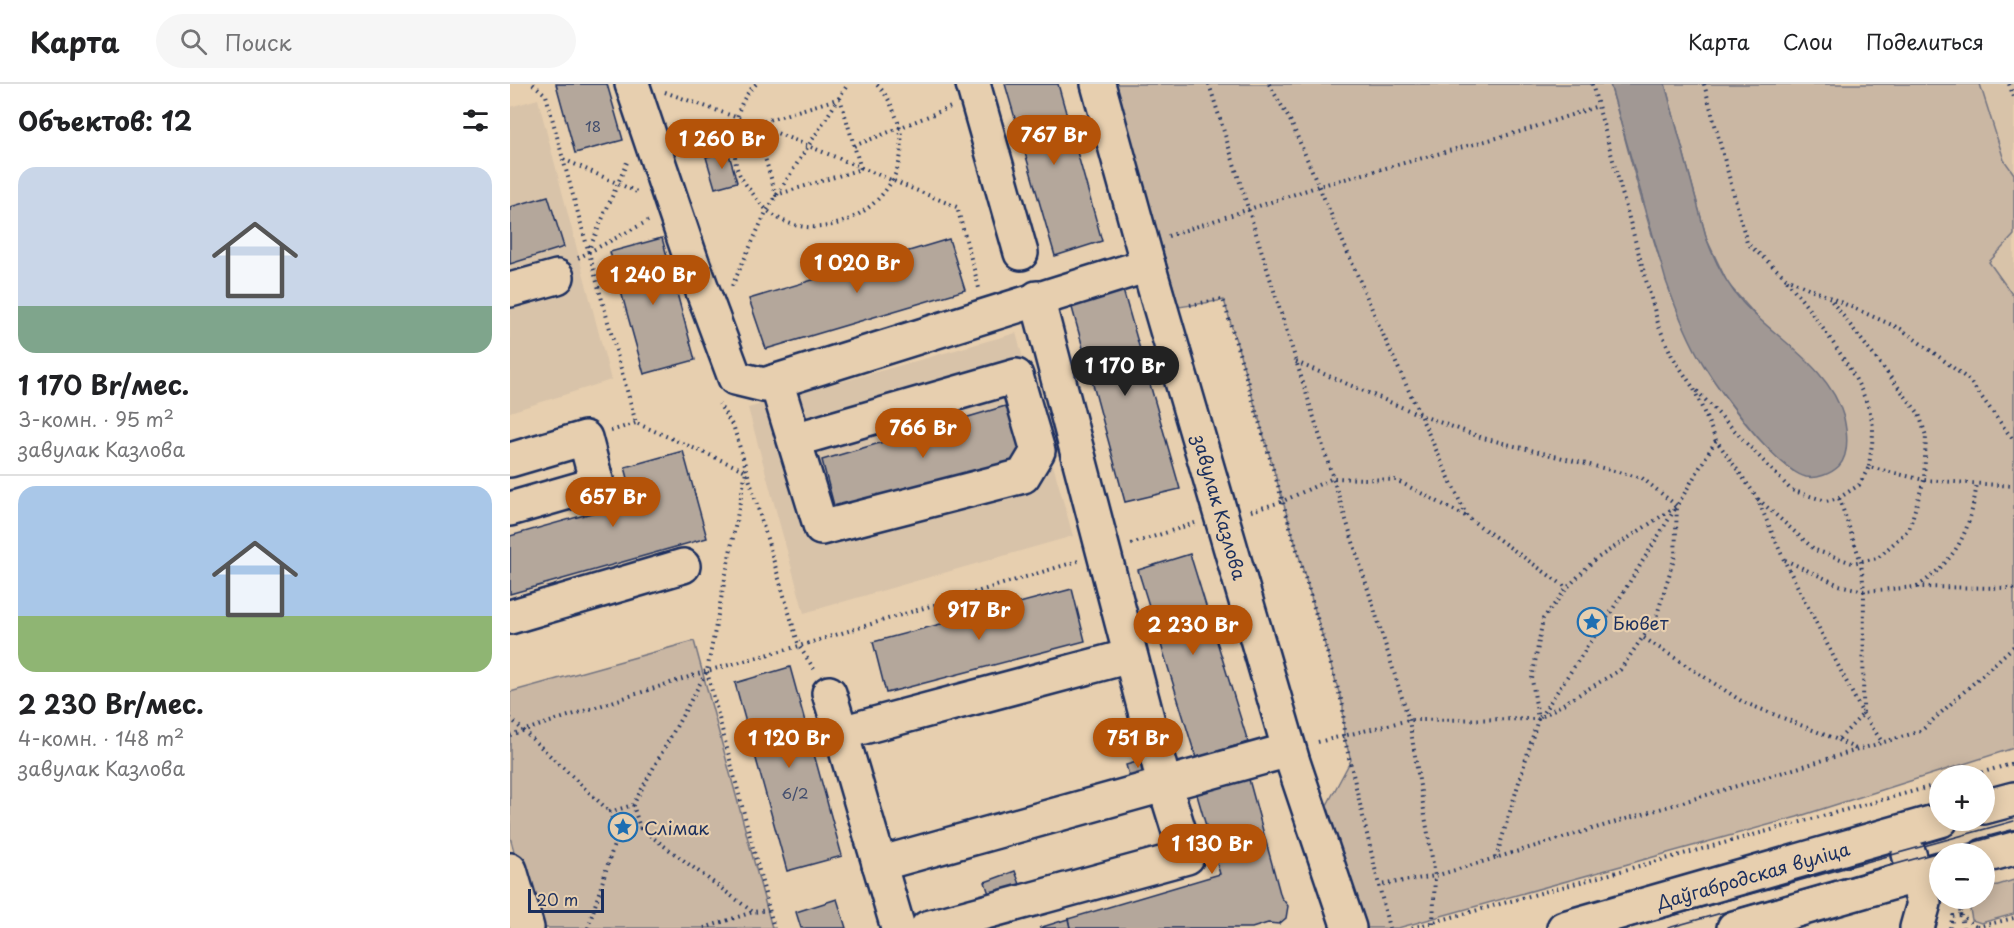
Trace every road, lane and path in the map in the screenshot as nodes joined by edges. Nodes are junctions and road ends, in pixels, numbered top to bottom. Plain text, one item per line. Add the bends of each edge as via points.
1 (533, 84) edge
2 (756, 84) edge
3 (848, 84) edge
4 (876, 84) edge
5 (1098, 84) edge
6 (1209, 84) edge
7 (1269, 84) edge
8 (1592, 84) edge
9 (1704, 84) edge
10 (2009, 84) edge
11 (644, 86) edge
12 (974, 91) edge
13 (2014, 97) edge
14 (840, 98) junction
15 (1598, 106) junction
16 (735, 117) junction
17 (645, 124) junction
18 (755, 124) junction
19 (900, 126) junction
20 (808, 146) junction
21 (854, 146) junction
22 (563, 159) junction
23 (861, 169) junction
24 (892, 181) junction
25 (616, 184) junction
26 (1319, 186) junction
27 (777, 195) junction
28 (673, 207) junction
29 (1249, 210) junction
30 (766, 212) junction
31 (587, 253) junction
32 (1021, 254) dead end
33 (1145, 255) junction
34 (557, 277) dead end
35 (1786, 278) junction
36 (510, 290) edge
37 (981, 296) dead end
38 (1829, 297) junction
39 (1037, 298) junction
40 (1179, 307) dead end
41 (714, 324) junction
42 (1296, 362) junction
43 (776, 381) junction
44 (1694, 389) junction
45 (717, 399) dead end
46 (1420, 415) junction
47 (794, 440) junction
48 (1716, 441) junction
49 (2014, 441) edge
50 (510, 460) edge
51 (1869, 467) junction
52 (746, 471) junction
53 (1333, 478) junction
54 (1924, 480) junction
55 (1977, 483) junction
56 (2014, 486) edge
57 (1756, 496) junction
58 (1839, 498) junction
59 (1281, 502) junction
60 (1677, 506) junction
61 (510, 509) edge
62 (1467, 517) junction
63 (1210, 521) junction
64 (1104, 554) junction
65 (1784, 560) junction
66 (1861, 562) junction
67 (683, 566) dead end
68 (1917, 587) junction
69 (1567, 588) junction
70 (2014, 588) edge
71 (1864, 591) junction
72 (510, 617) edge
73 (1644, 638) junction
74 (799, 646) junction
75 (2014, 646) edge
76 (1130, 656) junction
77 (706, 671) junction
78 (829, 693) joint
79 (1863, 714) junction
80 (510, 718) edge
81 (1539, 719) junction
82 (1408, 720) junction
83 (523, 731) junction
84 (841, 733) junction
85 (510, 735) edge
86 (1344, 736) junction
87 (1838, 740) junction
88 (1883, 743) junction
89 (1289, 750) junction
90 (1858, 750) junction
91 (2014, 763) edge
92 (1995, 769) edge
93 (1164, 783) junction
94 (1929, 787) edge
95 (2014, 799) edge
96 (1995, 804) edge
97 (633, 805) junction
98 (610, 812) junction
99 (1929, 824) edge
100 (640, 828) junction
101 (1901, 832) junction
102 (617, 835) junction
103 (2014, 848) edge
104 (1995, 853) edge
105 (1496, 858) junction
106 (879, 864) junction
107 (510, 870) edge
108 (1928, 872) edge
109 (1435, 876) junction
110 (1379, 885) junction
111 (1960, 909) edge
112 (768, 910) junction
113 (753, 912) junction
114 (1961, 915) junction
115 (2014, 918) edge
116 (1433, 923) junction
117 (527, 928) edge
118 (588, 928) edge
119 (704, 928) edge
120 (774, 928) edge
121 (898, 928) edge
122 (927, 928) edge
123 (1348, 928) edge
124 (1389, 928) edge
125 (1412, 928) edge
126 (1564, 928) edge
127 (1734, 928) edge
128 (1917, 928) edge
129 (1950, 928) edge
130 (1962, 928) edge
131 (1977, 928) edge

1 - 22 path via 546,94
2 - 16 path
3 - 14 path
4 - 19 path via 886,92
5 - 33 street, завулак Казлова
6 - 29 path
7 - 26 path via 1291,122
8 - 15 path
9 - 35 path via 1747,243
10 - 13 path
11 - 16 path
11 - 17 street
12 - 19 path
12 - 32 street
14 - 18 path
14 - 20 path
14 - 21 path
15 - 26 path via 1526,130
15 - 44 path via 1659,327
16 - 18 path
16 - 30 path via 735,170
17 - 25 path
17 - 28 street
18 - 20 path
18 - 27 path
19 - 21 path
19 - 24 path via 901,154
20 - 23 path
20 - 27 path
21 - 23 path
22 - 25 path
22 - 31 path
23 - 24 path
23 - 27 path
24 - 30 path via 869,210 836,226 800,227
24 - 37 path via 957,207
25 - 28 path
25 - 31 path
26 - 29 path
26 - 46 path
27 - 30 path
28 - 31 path
28 - 41 street
29 - 33 path
29 - 42 path
30 - 41 path
31 - 52 path via 636,423
33 - 39 street
33 - 63 street, завулак Казлова
34 - 36 street
35 - 38 path
35 - 51 path via 1867,400 1873,429
38 - 49 path via 1901,329 1969,380
38 - 54 path via 1919,414 1926,436
39 - 43 street
39 - 64 street
40 - 59 path via 1223,299
41 - 43 street via 735,378 764,385
42 - 46 path
42 - 53 path
43 - 47 street
44 - 48 path
44 - 58 path via 1791,490 1826,501
45 - 52 path via 734,428
46 - 60 path via 1484,438 1642,478
46 - 62 path
47 - 47 street via 821,528 1023,476 1038,451 1016,376
48 - 57 path
48 - 60 path
50 - 61 street via 585,438 597,484
51 - 54 path
51 - 58 path via 1859,485
52 - 74 path
52 - 77 path
53 - 59 path
53 - 62 path via 1396,480
53 - 82 path
54 - 55 path
54 - 66 path via 1909,529 1878,558
55 - 56 path
55 - 68 path via 1973,511 1960,544 1942,569
57 - 65 path
57 - 66 path via 1815,550 1852,563
58 - 66 path
59 - 63 path
59 - 86 path via 1343,706
60 - 69 path via 1593,561
60 - 73 path via 1675,556 1656,618
60 - 81 path
62 - 69 path
63 - 64 path
63 - 89 street, завулак Казлова
64 - 74 path
64 - 76 street
65 - 71 path via 1839,585
65 - 79 path
66 - 71 path
67 - 72 street
68 - 70 path
68 - 71 path
69 - 81 path via 1543,619 1532,680
71 - 79 path
73 - 81 path via 1620,670
73 - 87 path via 1743,702
74 - 77 path
74 - 78 path
75 - 88 path via 1922,731
76 - 84 street
76 - 93 street
77 - 83 path
77 - 97 path
77 - 112 path
78 - 84 street
79 - 87 path
79 - 88 path
80 - 83 path
81 - 82 path
81 - 105 path
82 - 86 path
82 - 109 path
83 - 85 path
83 - 98 path
84 - 106 street
86 - 89 path
86 - 110 path
87 - 90 path
88 - 90 path
89 - 93 street
89 - 123 street, завулак Казлова
90 - 105 path
91 - 92 path
93 - 106 street
93 - 122 street via 1186,857
94 - 116 path
95 - 96 street
97 - 98 path
97 - 100 path
98 - 102 path
99 - 101 street, Даўгабродская вуліца
100 - 102 path
100 - 113 path
101 - 108 street
101 - 126 street, Даўгабродская вуліца
102 - 118 path
103 - 104 street
105 - 109 path
106 - 121 street
107 - 117 street
108 - 127 street
108 - 128 street
109 - 110 path
109 - 116 path
110 - 124 path
111 - 114 path
112 - 113 path
112 - 120 path
113 - 119 path
114 - 129 path via 1953,916
114 - 130 path
114 - 131 path
115 - 131 path
116 - 125 path

